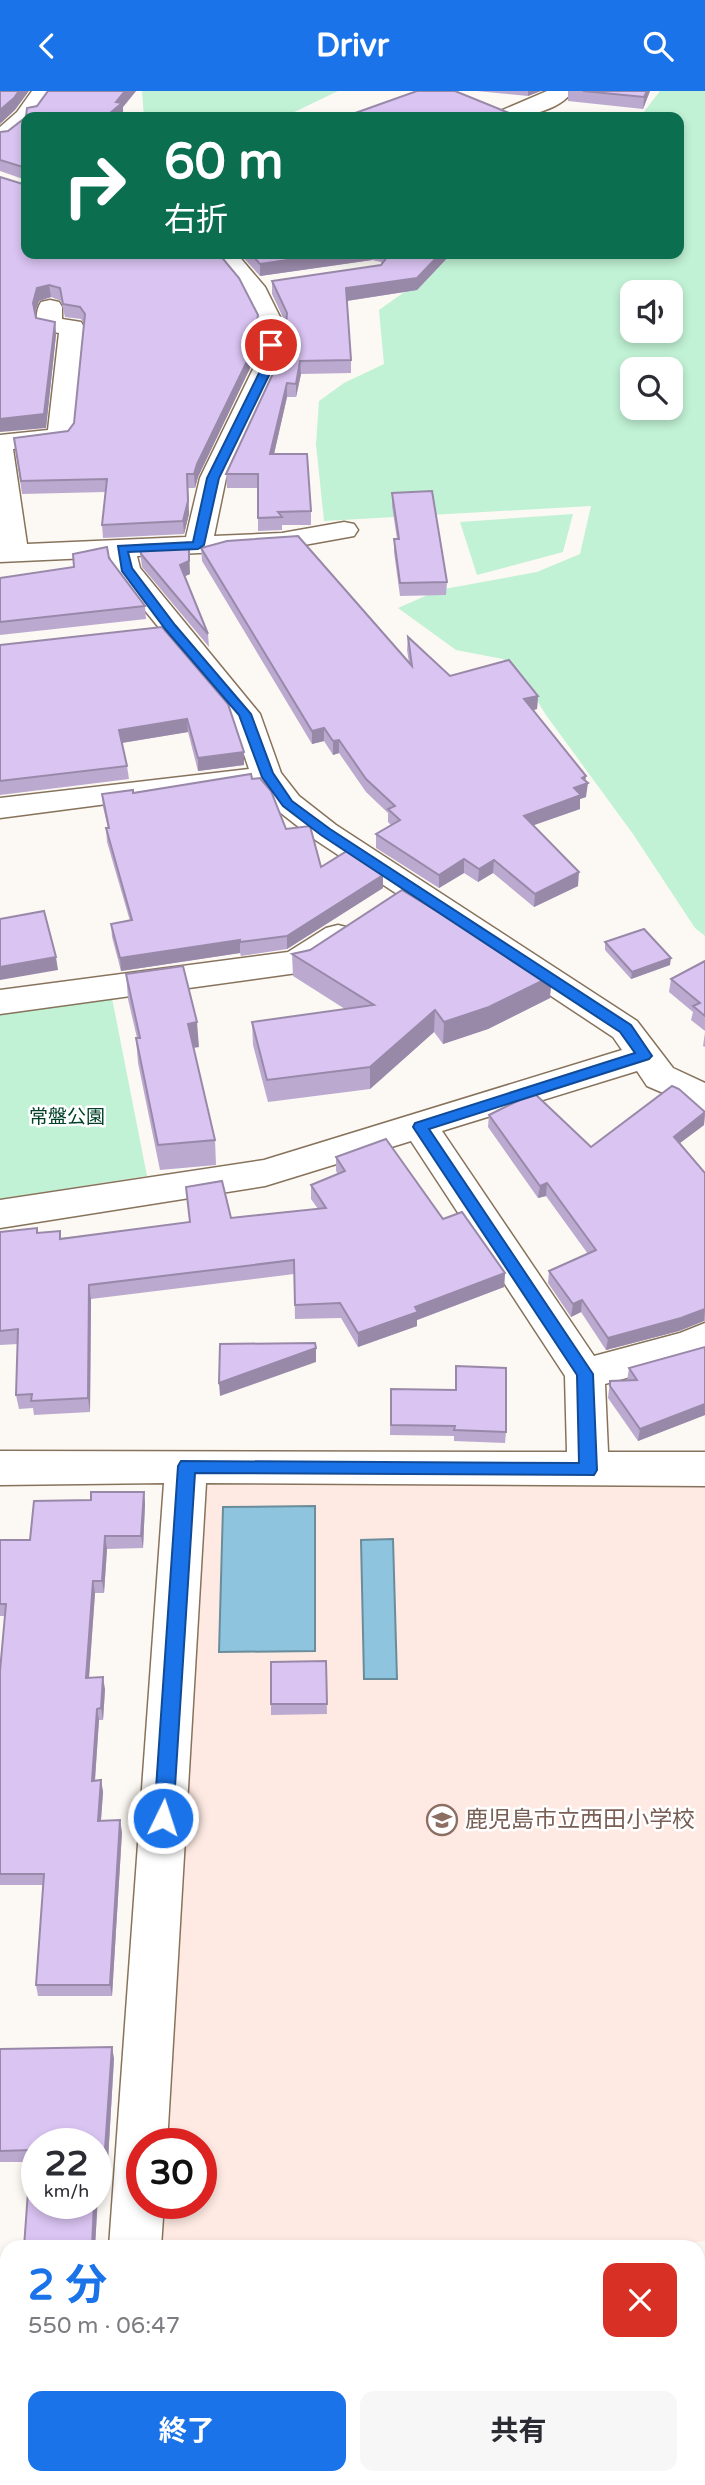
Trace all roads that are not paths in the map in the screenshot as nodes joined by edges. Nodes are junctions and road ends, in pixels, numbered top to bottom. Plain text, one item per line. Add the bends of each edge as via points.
1 (43, 91) edge
2 (562, 91) edge
3 (31, 112) edge
4 (518, 112) edge
5 (21, 122) edge
6 (0, 136) edge
7 (229, 259) edge
8 (280, 283) edge
9 (253, 287) junction
10 (50, 307) edge
11 (0, 443) edge
12 (0, 449) edge
13 (344, 530) dead end
14 (198, 545) junction
15 (122, 549) junction
16 (7, 554) edge
17 (266, 774) junction
18 (1, 799) edge
19 (413, 887) junction
20 (0, 1003) edge
21 (644, 1056) junction
22 (705, 1098) edge
23 (420, 1127) junction
24 (0, 1214) edge
25 (705, 1338) edge
26 (585, 1374) junction
27 (187, 1466) junction
28 (0, 1468) edge
29 (705, 1469) edge
30 (588, 1470) junction
31 (143, 2128) edge
32 (137, 2219) edge
33 (135, 2240) edge

1 - 3 street
2 - 4 street
5 - 6 street
7 - 9 street
8 - 9 street
9 - 14 street via 273,327 269,363 213,478
10 - 11 street via 49,325 72,327 60,436
12 - 16 street
13 - 14 street via 282,541
14 - 15 street
15 - 16 street
15 - 17 street via 126,569 158,629 245,714
17 - 18 street
17 - 19 street via 297,811
19 - 20 street via 297,962
19 - 21 street via 625,1028
21 - 22 street via 660,1077
21 - 23 street
23 - 24 street via 265,1173
23 - 26 street
25 - 26 street
26 - 30 street
27 - 28 street
27 - 30 street
27 - 31 street
29 - 30 street
32 - 33 street

